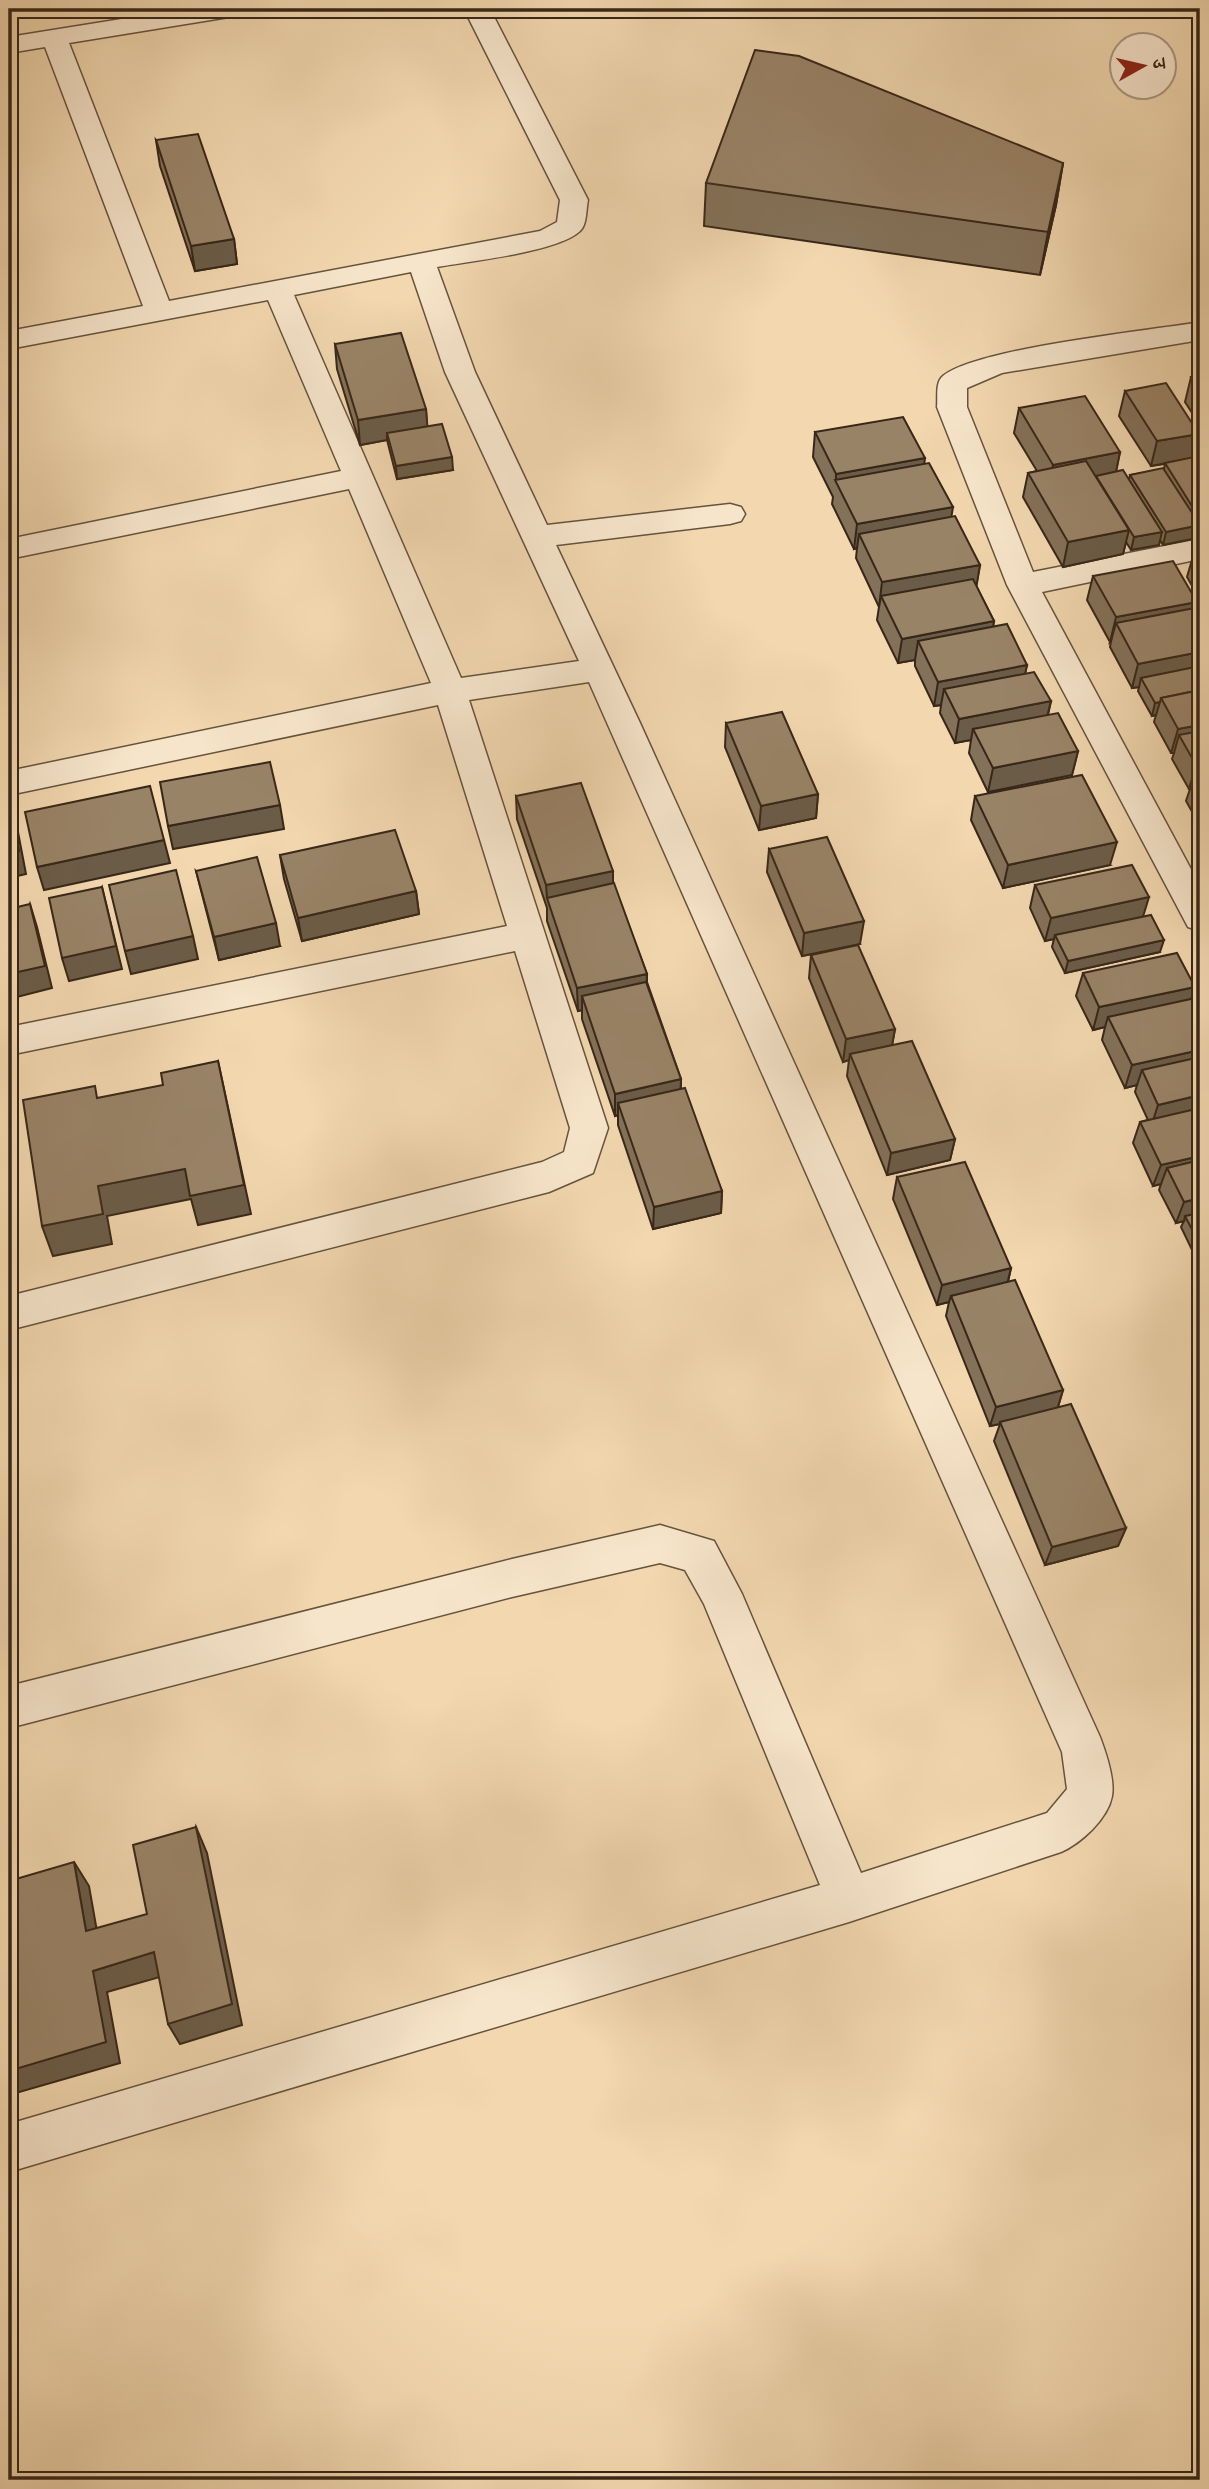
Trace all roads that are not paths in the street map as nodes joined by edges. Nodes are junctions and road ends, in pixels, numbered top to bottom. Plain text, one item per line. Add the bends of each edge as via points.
1 (229, 9) edge
2 (477, 9) edge
3 (54, 37) junction
4 (9, 46) edge
5 (421, 261) junction
6 (277, 287) junction
7 (159, 311) junction
8 (1200, 331) edge
9 (9, 341) edge
10 (356, 478) junction
11 (730, 514) dead end
12 (537, 537) junction
13 (9, 549) edge
14 (1200, 549) edge
15 (1023, 585) junction
16 (599, 669) junction
17 (450, 691) junction
18 (9, 783) edge
19 (1200, 918) edge
20 (527, 935) junction
21 (9, 1041) edge
22 (9, 1313) edge
23 (9, 1707) edge
24 (849, 1899) junction
25 (9, 2148) edge

1 - 3 street
2 - 5 street via 574,200 570,226 548,238
3 - 4 street
3 - 7 street
5 - 6 street
5 - 12 street via 460,372
6 - 7 street
6 - 10 street
7 - 9 street
8 - 15 street via 995,365 953,383 952,407
10 - 13 street
10 - 17 street
11 - 12 street
12 - 16 street
14 - 15 street
15 - 19 street
16 - 17 street
16 - 24 street via 1084,1752 1090,1796 1061,1830
17 - 18 street
17 - 20 street
20 - 21 street
20 - 22 street via 589,1128 580,1162 549,1176
23 - 24 street via 660,1544 699,1554 721,1594
24 - 25 street

